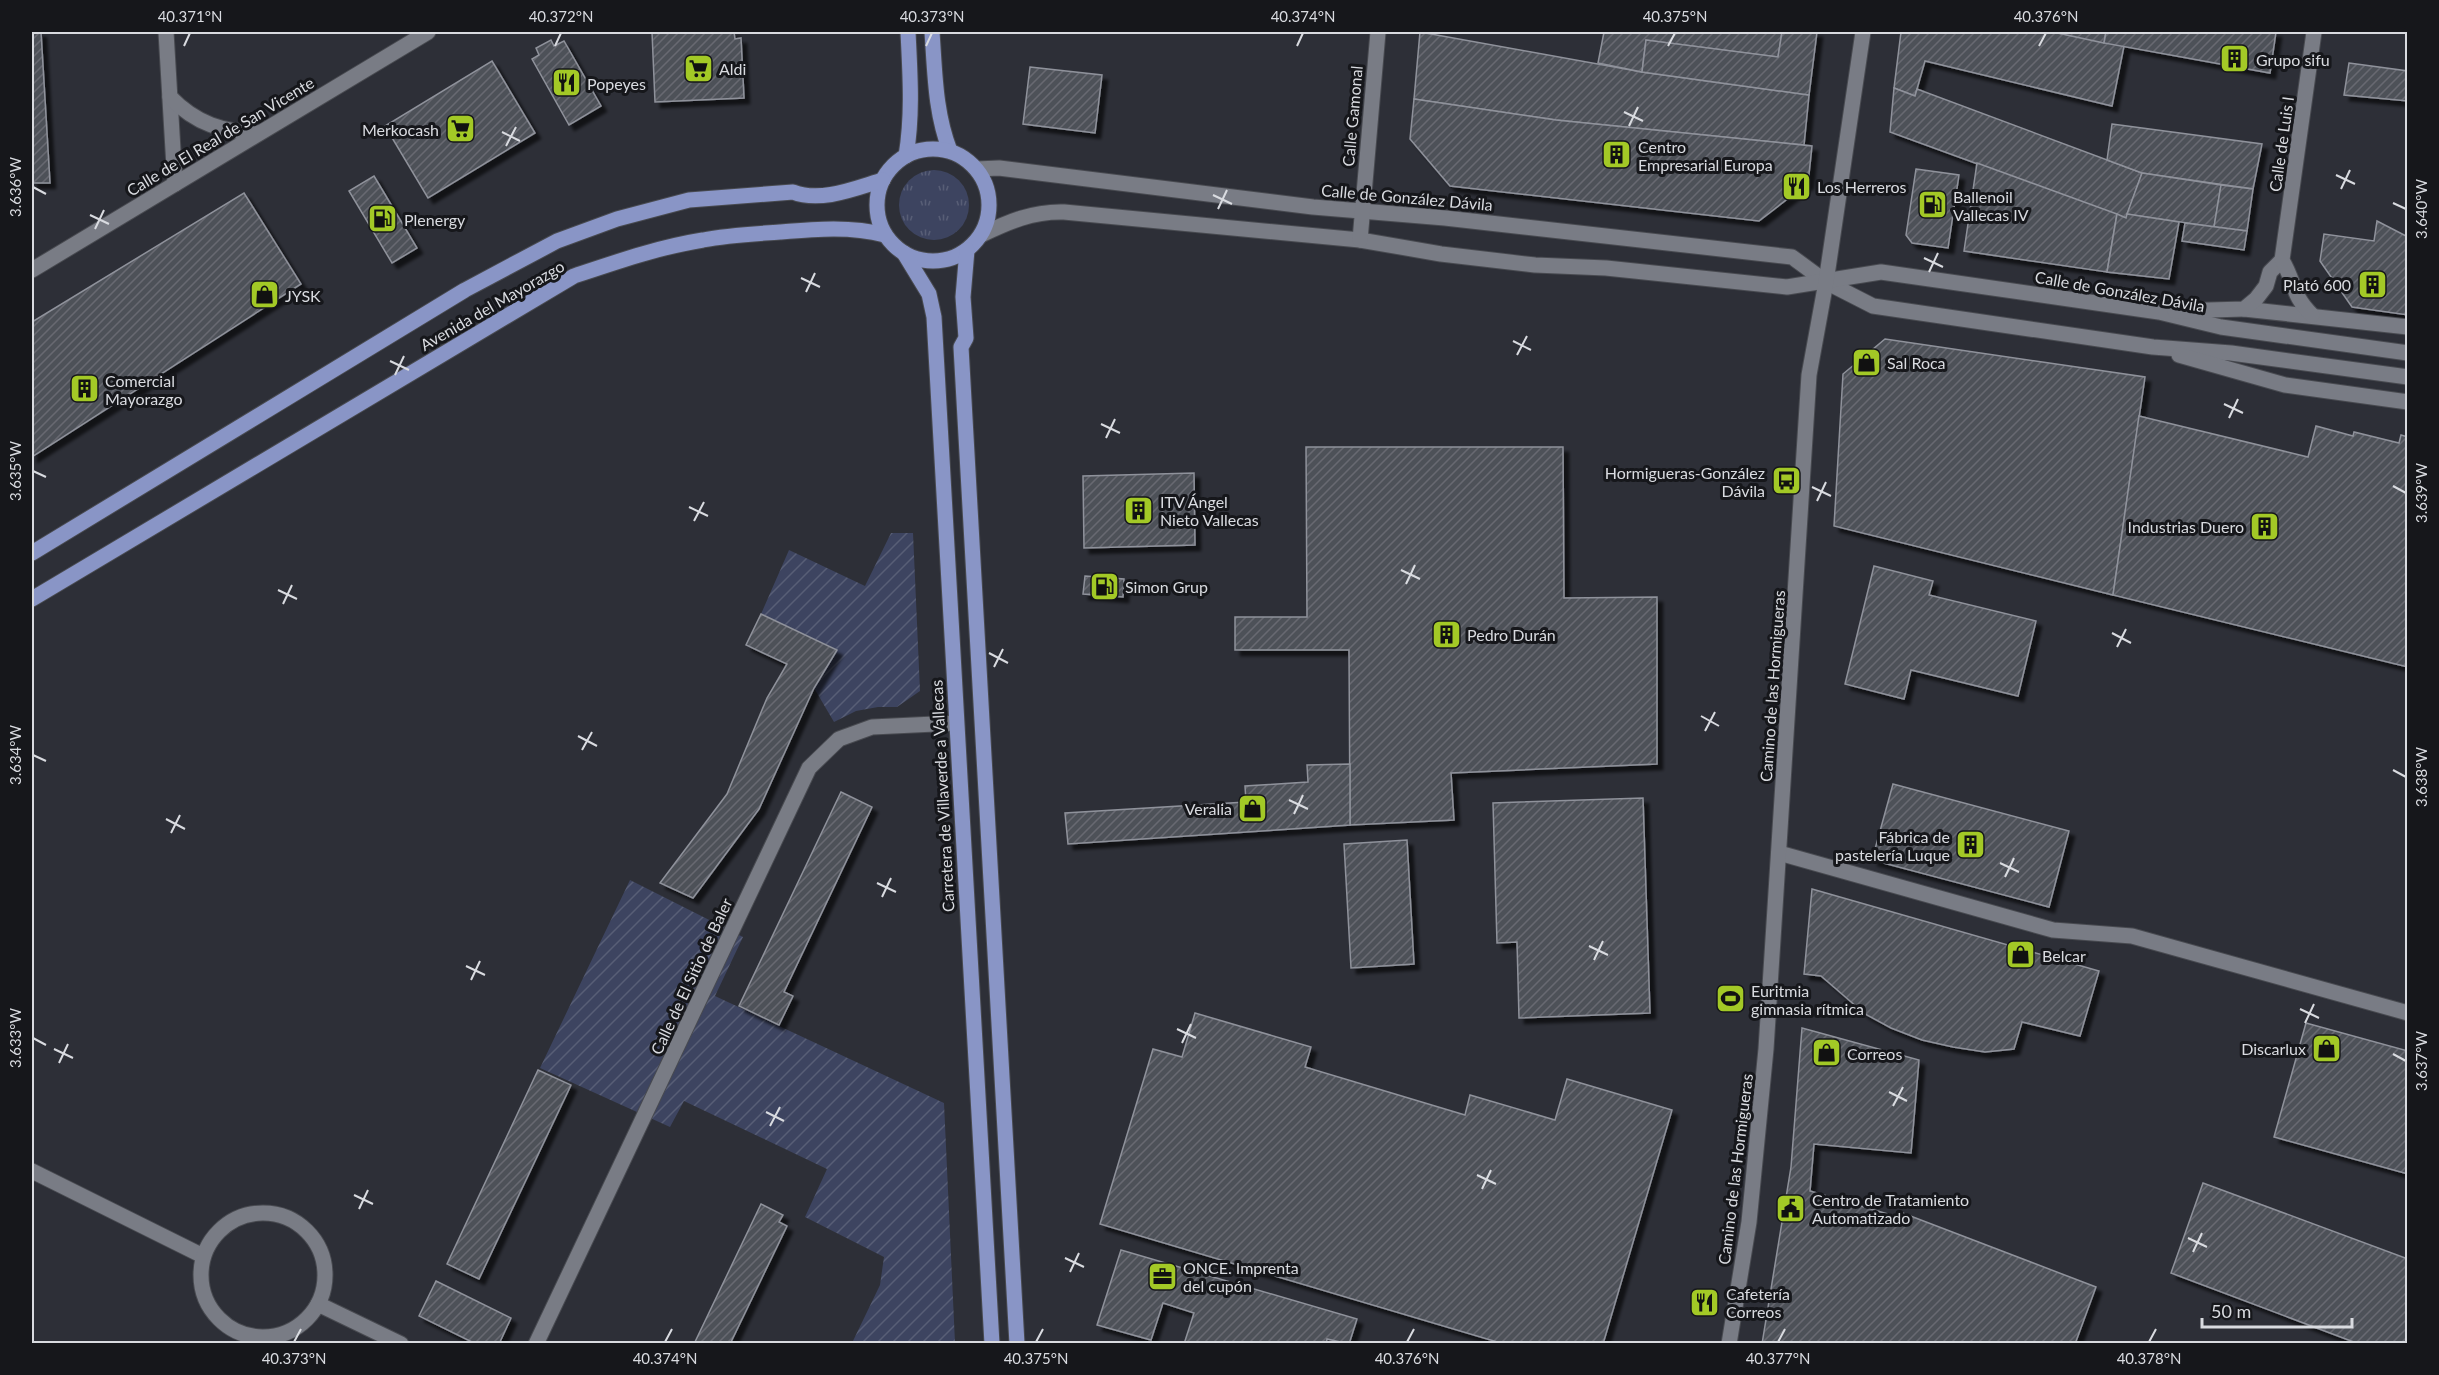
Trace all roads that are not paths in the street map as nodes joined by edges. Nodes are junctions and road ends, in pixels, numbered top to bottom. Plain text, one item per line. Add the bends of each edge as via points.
1 (166, 32) edge
2 (428, 32) edge
3 (908, 32) edge
4 (933, 32) edge
5 (1378, 32) edge
6 (1863, 32) edge
7 (2314, 32) edge
8 (170, 97) junction
9 (260, 133) junction
10 (950, 151) junction
11 (906, 156) junction
12 (977, 169) junction
13 (883, 180) junction
14 (175, 184) junction
15 (1362, 210) junction
16 (885, 235) junction
17 (981, 235) junction
18 (1360, 240) junction
19 (967, 250) junction
20 (904, 253) junction
21 (2282, 260) junction
22 (32, 270) edge
23 (1826, 282) junction
24 (2244, 309) junction
25 (2159, 312) junction
26 (2312, 315) junction
27 (2408, 327) edge
28 (2153, 347) junction
29 (2408, 353) edge
30 (2408, 377) edge
31 (2408, 402) edge
32 (32, 553) edge
33 (32, 599) edge
34 (956, 723) junction
35 (1779, 853) junction
36 (2408, 1013) edge
37 (32, 1171) edge
38 (203, 1256) junction
39 (318, 1304) junction
40 (233, 1337) edge
41 (401, 1344) edge
42 (536, 1344) edge
43 (992, 1344) edge
44 (1017, 1344) edge
45 (1729, 1344) edge

1 - 8 street
2 - 9 street, Calle de El Real de San Vicente
3 - 11 main road via 911,84
4 - 10 main road via 938,110
5 - 15 street, Calle Gamonal
6 - 23 street, Camino de las Hormigueras
7 - 21 street, Calle de Luis I
8 - 9 street via 209,126
8 - 14 street
9 - 14 street, Calle de El Real de San Vicente
10 - 11 main road via 935,148
10 - 12 main road
11 - 13 main road via 895,163
12 - 15 street, Calle de González Dávila via 999,168
12 - 17 main road via 990,201
13 - 16 main road via 877,199
13 - 32 main road, Avenida del Mayorazgo via 833,194 804,196 794,192 689,200 617,219 558,241 465,290
14 - 22 street, Calle de El Real de San Vicente
15 - 18 street, Calle Gamonal
15 - 23 street, Calle de González Dávila via 1791,256
16 - 20 main road
16 - 33 main road, Avenida del Mayorazgo via 841,229 719,238 628,258 574,276
17 - 18 street, Calle de González Dávila via 1022,218 1054,212
17 - 19 main road
18 - 23 street, Calle de González Dávila via 1535,265 1606,268 1787,287
19 - 20 main road via 936,261 919,260
19 - 44 main road via 963,297 966,338 961,347
20 - 34 main road, Carretera de Villaverde a Vallecas via 929,294 934,317
21 - 24 street, Calle de Luis I via 2270,272 2256,299
21 - 26 street, Calle de Luis I via 2292,277 2292,289
23 - 25 street, Calle de González Dávila via 1881,272
23 - 28 street, Calle de González Dávila via 1873,306
23 - 35 street, Camino de las Hormigueras via 1809,375
24 - 25 street
24 - 26 street
25 - 29 street, Calle de González Dávila via 2221,327
26 - 27 street
28 - 30 street, Calle de González Dávila via 2231,353
28 - 31 street, Calle de González Dávila via 2285,385
34 - 42 street, Calle de El Sitio de Baler via 872,727 839,739 809,768
34 - 43 main road, Carretera de Villaverde a Vallecas
35 - 36 street via 2053,930 2132,936
35 - 45 street, Camino de las Hormigueras via 1756,1163
37 - 38 street
38 - 39 street via 227,1223 246,1214 267,1212 287,1217 304,1227 321,1254 325,1284
38 - 40 street via 203,1292 210,1308
39 - 40 street via 307,1319 282,1334
39 - 41 street

